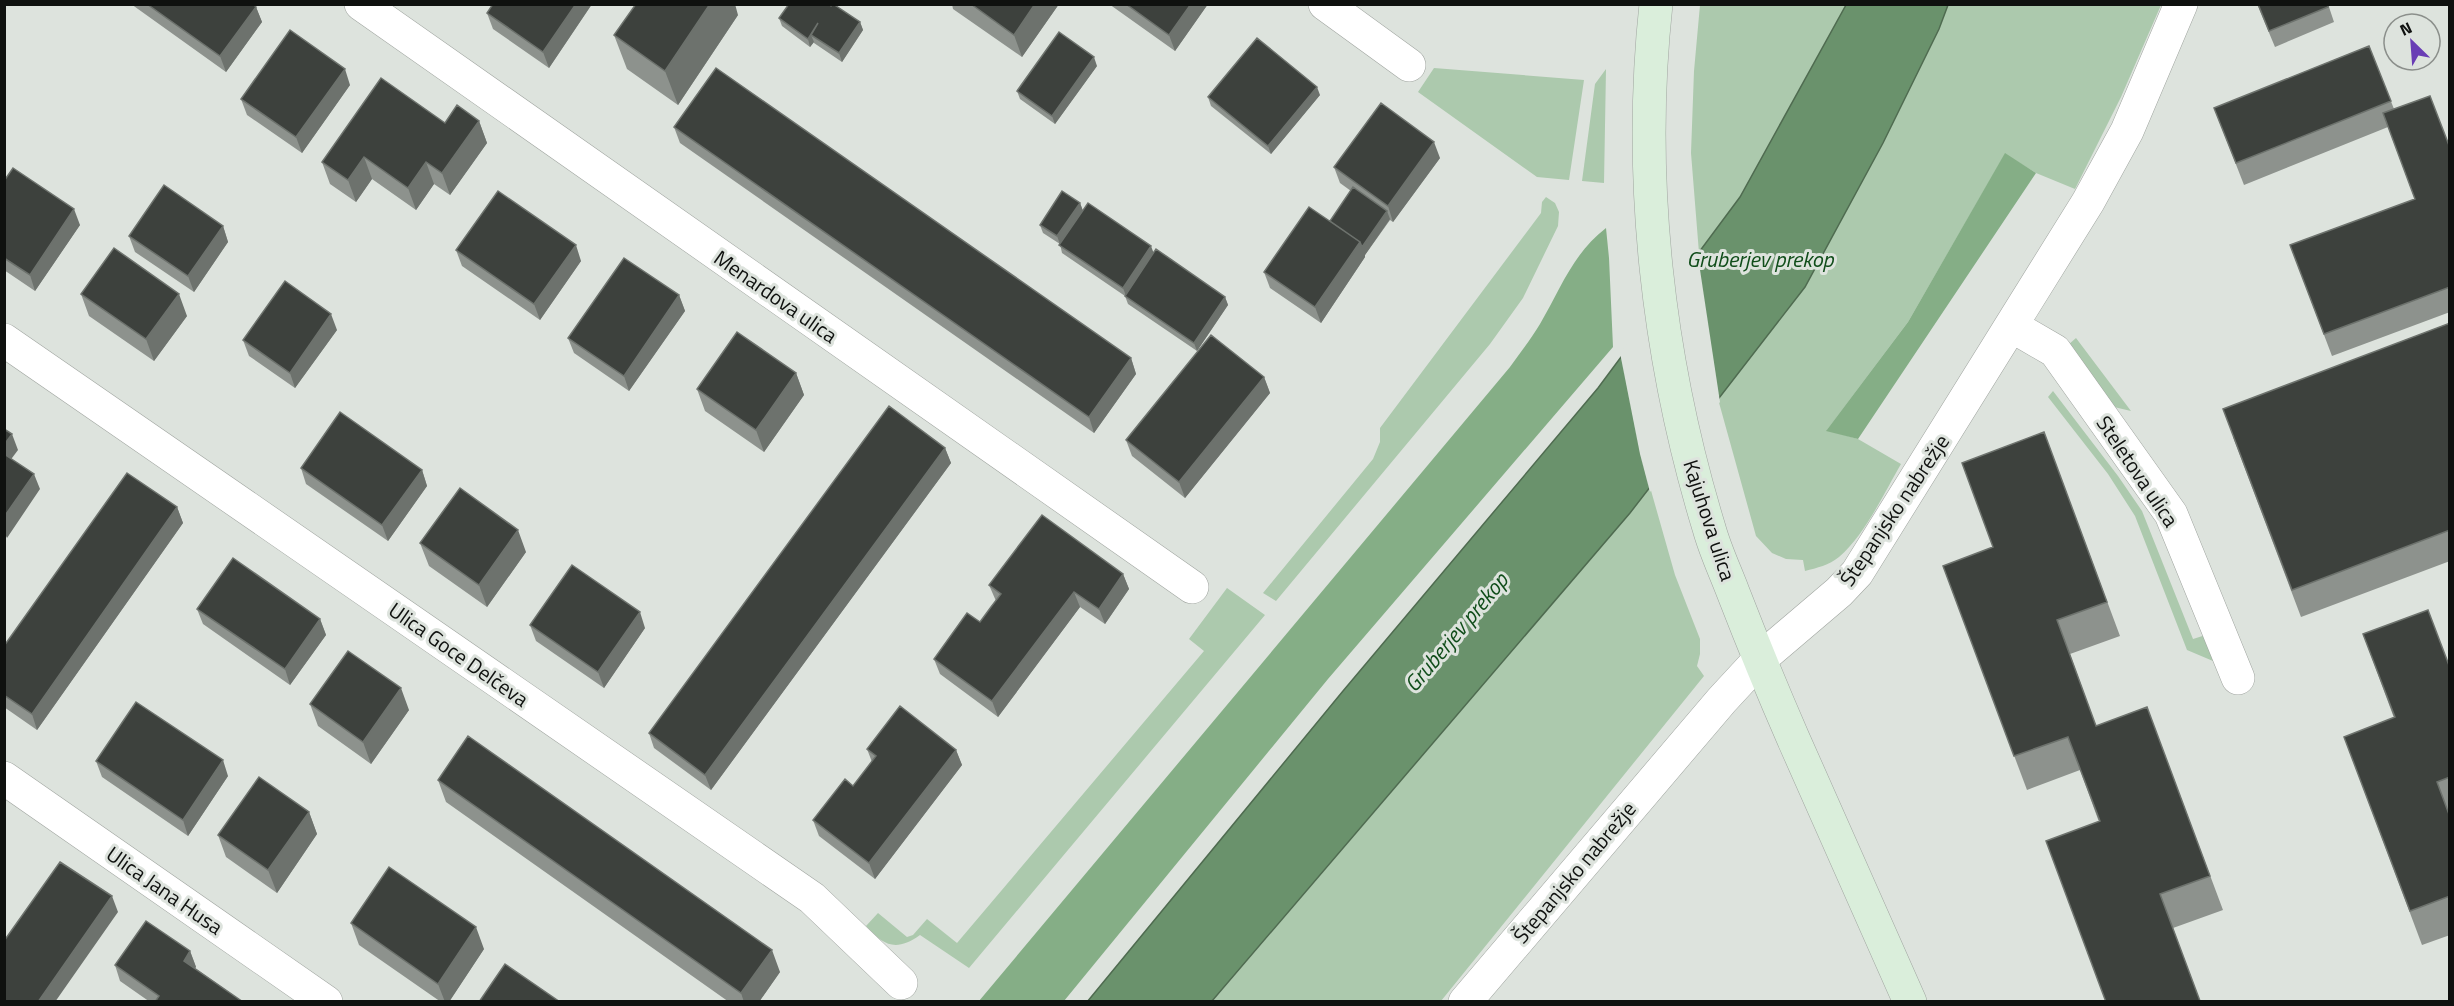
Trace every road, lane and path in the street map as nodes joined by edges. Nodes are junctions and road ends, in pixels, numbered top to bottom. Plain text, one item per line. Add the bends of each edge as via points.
1 (361, 4) edge
2 (1324, 4) edge
3 (1656, 4) edge
4 (2181, 4) edge
5 (1409, 64) dead end
6 (2012, 326) junction
7 (4, 340) edge
8 (1192, 587) dead end
9 (1759, 660) junction
10 (2238, 678) dead end
11 (4, 778) edge
12 (901, 983) dead end
13 (326, 1002) edge
14 (1466, 1002) edge
15 (1910, 1002) edge

1 - 8 street, Menardova ulica
2 - 5 street
3 - 9 main road, Kajuhova ulica via 1649,127 1664,328 1683,431 1709,530
4 - 6 street, Štepanjsko nabrežje via 2127,131
6 - 9 street, Štepanjsko nabrežje via 1857,573
6 - 10 street, Steletova ulica via 2055,351 2171,514
7 - 12 street, Ulica Goce Delčeva via 812,898
9 - 14 street, Štepanjsko nabrežje via 1699,725
9 - 15 main road, Kajuhova ulica
11 - 13 street, Ulica Jana Husa

